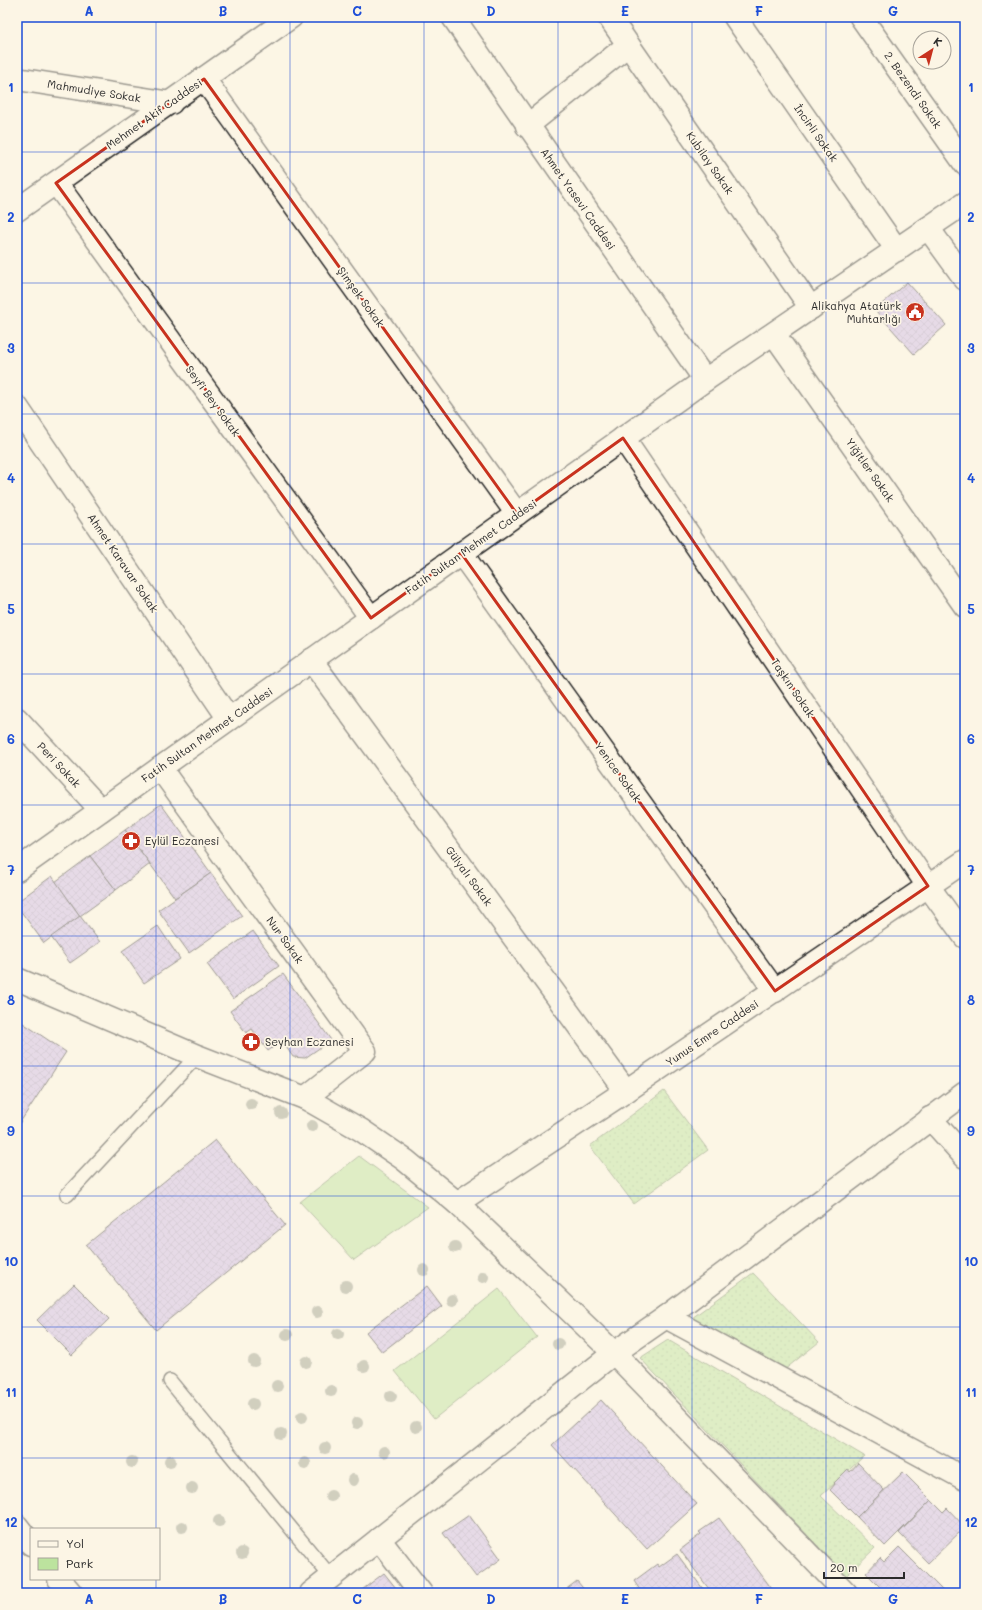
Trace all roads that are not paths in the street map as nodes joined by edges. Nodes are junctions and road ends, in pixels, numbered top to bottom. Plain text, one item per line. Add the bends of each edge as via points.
1 (291, 17) edge
2 (453, 17) edge
3 (735, 17) edge
4 (861, 17) edge
5 (615, 19) edge
6 (628, 45) junction
7 (17, 79) edge
8 (204, 79) junction
9 (171, 103) junction
10 (527, 126) junction
11 (965, 164) edge
12 (56, 183) junction
13 (965, 203) edge
14 (17, 209) edge
15 (928, 228) junction
16 (897, 250) junction
17 (965, 278) edge
18 (811, 308) junction
19 (774, 334) junction
20 (704, 380) junction
21 (17, 407) edge
22 (623, 438) junction
23 (517, 514) junction
24 (462, 554) junction
25 (965, 606) edge
26 (371, 618) junction
27 (312, 660) junction
28 (17, 719) edge
29 (230, 719) junction
30 (160, 768) junction
31 (101, 810) junction
32 (965, 861) edge
33 (17, 870) edge
34 (928, 886) junction
35 (965, 937) edge
36 (17, 979) edge
37 (775, 990) junction
38 (197, 1056) junction
39 (626, 1091) junction
40 (965, 1093) edge
41 (305, 1098) junction
42 (930, 1118) junction
43 (965, 1158) edge
44 (67, 1195) dead end
45 (457, 1203) junction
46 (666, 1317) junction
47 (614, 1353) junction
48 (170, 1381) dead end
49 (965, 1479) edge
50 (17, 1526) edge
51 (379, 1540) junction
52 (30, 1543) edge
53 (331, 1577) junction
54 (60, 1580) edge
55 (70, 1593) edge
56 (311, 1593) edge
57 (421, 1593) edge
58 (846, 1593) edge

1 - 8 street, Mehmet Akif Caddesi
2 - 10 street, Ahmet Yasevi Caddesi
3 - 16 street, İncirli Sokak
4 - 11 street, 2. Bezendi Sokak
5 - 6 street, Kubilay Sokak
6 - 10 street
6 - 18 street, Kubilay Sokak
7 - 9 street, Mahmudiye Sokak
8 - 9 street, Mehmet Akif Caddesi
8 - 23 street, Şimşek Sokak
9 - 12 street, Mehmet Akif Caddesi
10 - 20 street, Ahmet Yasevi Caddesi
12 - 14 street, Mehmet Akif Caddesi
12 - 26 street, Seyfi Bey Sokak
13 - 15 street, Fatih Sultan Mehmet Caddesi
15 - 16 street, Fatih Sultan Mehmet Caddesi
15 - 17 street
16 - 18 street, Fatih Sultan Mehmet Caddesi
18 - 19 street, Fatih Sultan Mehmet Caddesi
19 - 20 street, Fatih Sultan Mehmet Caddesi
19 - 25 street, Yiğitler Sokak
20 - 22 street, Fatih Sultan Mehmet Caddesi
21 - 29 street, Ahmet Karavar Sokak
22 - 23 street, Fatih Sultan Mehmet Caddesi
22 - 34 street, Taşkın Sokak
23 - 24 street, Fatih Sultan Mehmet Caddesi
24 - 26 street, Fatih Sultan Mehmet Caddesi
24 - 37 street, Yenice Sokak
26 - 27 street, Fatih Sultan Mehmet Caddesi
27 - 29 street, Fatih Sultan Mehmet Caddesi
27 - 39 street, Gülyalı Sokak
28 - 31 street, Peri Sokak
29 - 30 street, Fatih Sultan Mehmet Caddesi
30 - 31 street, Fatih Sultan Mehmet Caddesi
30 - 41 street, Nur Sokak via 366,1051
31 - 33 street, Fatih Sultan Mehmet Caddesi
32 - 34 street, Yunus Emre Caddesi
34 - 35 street, Taşkın Sokak
34 - 37 street, Yunus Emre Caddesi
36 - 38 street
37 - 39 street, Yunus Emre Caddesi
38 - 41 street
38 - 44 lane
39 - 45 street, Yunus Emre Caddesi
40 - 42 street
41 - 45 street via 361,1130 405,1160
42 - 43 street
42 - 46 street
45 - 47 street
46 - 47 street
46 - 49 street
47 - 51 street
47 - 58 street
48 - 53 lane
50 - 52 street
51 - 53 street
51 - 57 street
53 - 56 street
54 - 55 street

